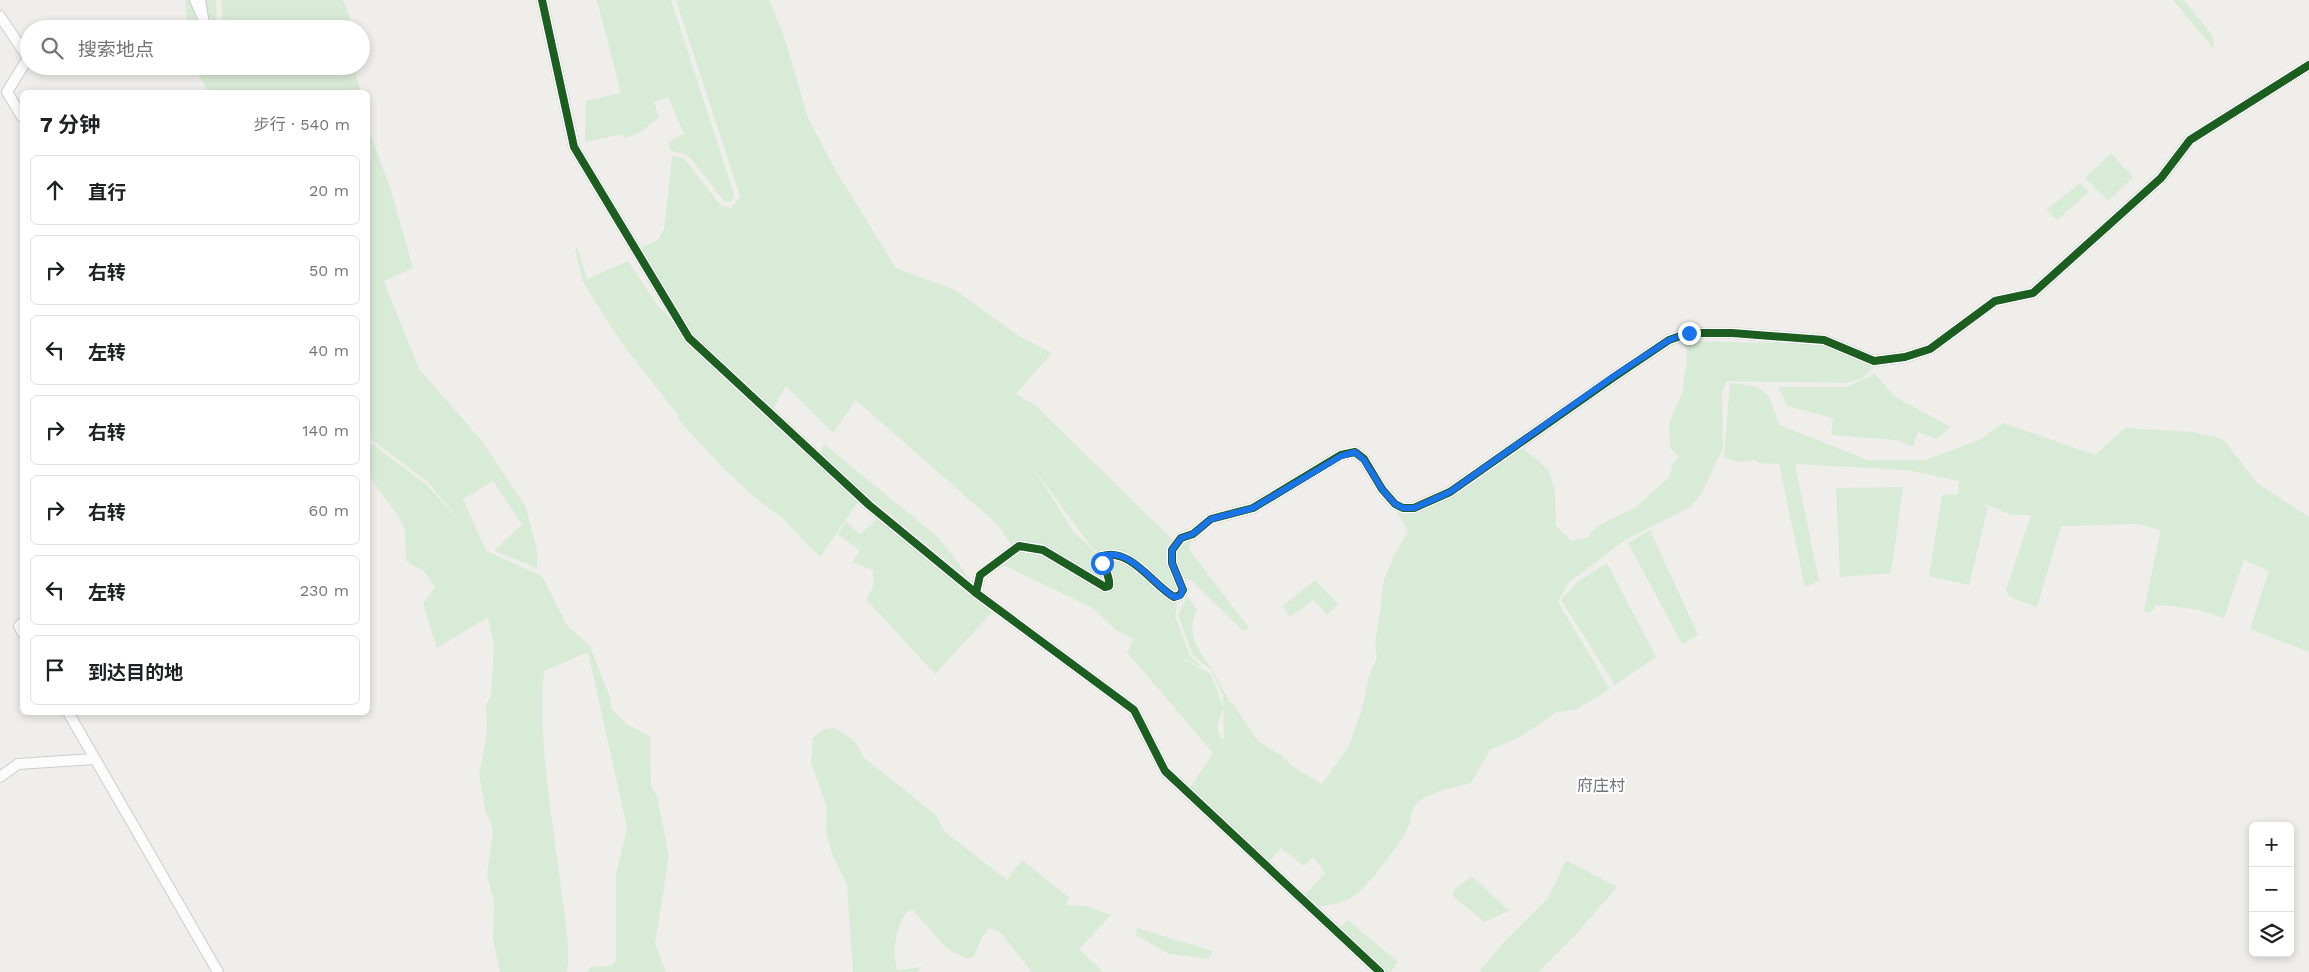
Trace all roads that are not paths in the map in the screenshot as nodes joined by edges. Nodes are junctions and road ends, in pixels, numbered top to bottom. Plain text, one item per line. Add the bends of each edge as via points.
1 (195, 0) edge
2 (200, 0) edge
3 (542, 0) edge
4 (0, 16) edge
5 (20, 46) edge
6 (2309, 65) edge
7 (20, 71) edge
8 (20, 114) edge
9 (976, 593) junction
10 (70, 715) edge
11 (94, 759) junction
12 (0, 777) edge
13 (218, 972) edge
14 (1380, 972) edge

1 - 2 street via 203,18
3 - 9 street via 574,147 688,338 869,505
4 - 5 street
6 - 9 street via 2190,140 2161,178 2033,293 1995,301 1930,349 1874,361 1824,340 1689,333 1669,340 1614,376 1450,492 1414,508 1395,504 1355,452 1341,456 1253,508 1211,519 1193,534 1181,538 1172,550 1172,563 1183,590 1180,596 1174,597 1164,591 1122,557 1102,556 1110,581 1105,587 1044,550 1019,546 980,575
7 - 8 street via 7,92
9 - 14 street via 1134,710 1165,771
10 - 11 street
11 - 12 street via 18,764
11 - 13 street

